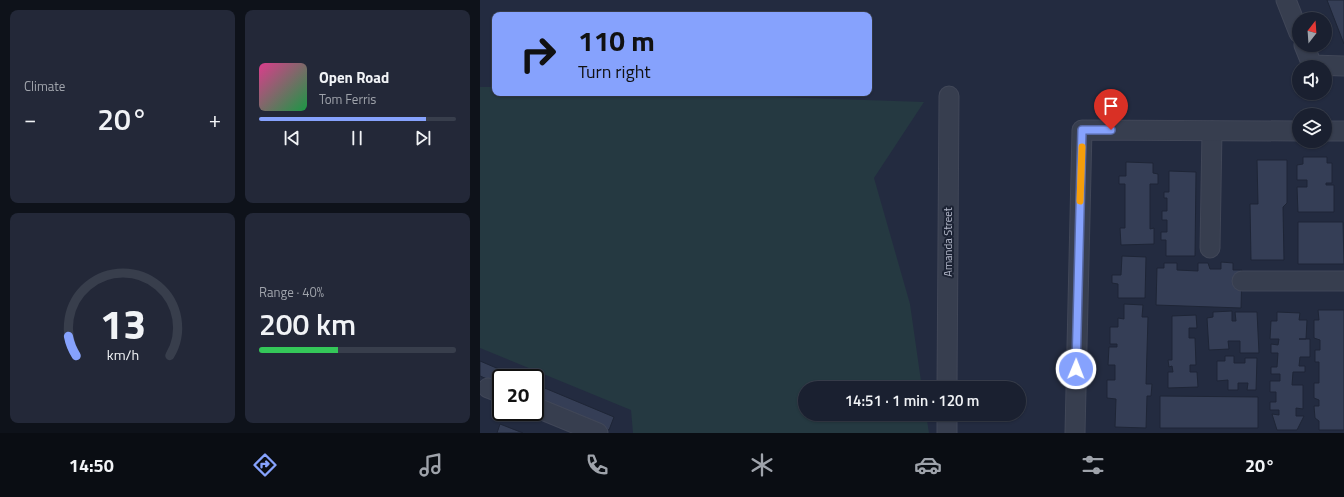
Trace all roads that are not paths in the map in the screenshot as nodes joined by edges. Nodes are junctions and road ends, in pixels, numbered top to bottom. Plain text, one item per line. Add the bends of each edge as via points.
1 (1286, 0) edge
2 (1292, 15) edge
3 (1307, 52) edge
4 (1344, 66) edge
5 (949, 96) dead end
6 (1212, 130) junction
7 (1292, 131) edge
8 (1332, 131) edge
9 (1344, 131) edge
10 (1210, 248) dead end
11 (1242, 281) dead end
12 (1344, 281) edge
13 (947, 381) edge
14 (544, 411) edge
15 (947, 421) edge
16 (598, 433) edge
17 (947, 433) edge
18 (1075, 433) edge

1 - 2 street
3 - 4 street via 1312,65
5 - 13 street, Amanda Street
6 - 7 street
6 - 10 street
6 - 18 street via 1082,130
8 - 9 street
11 - 12 street
14 - 16 street
15 - 17 street

